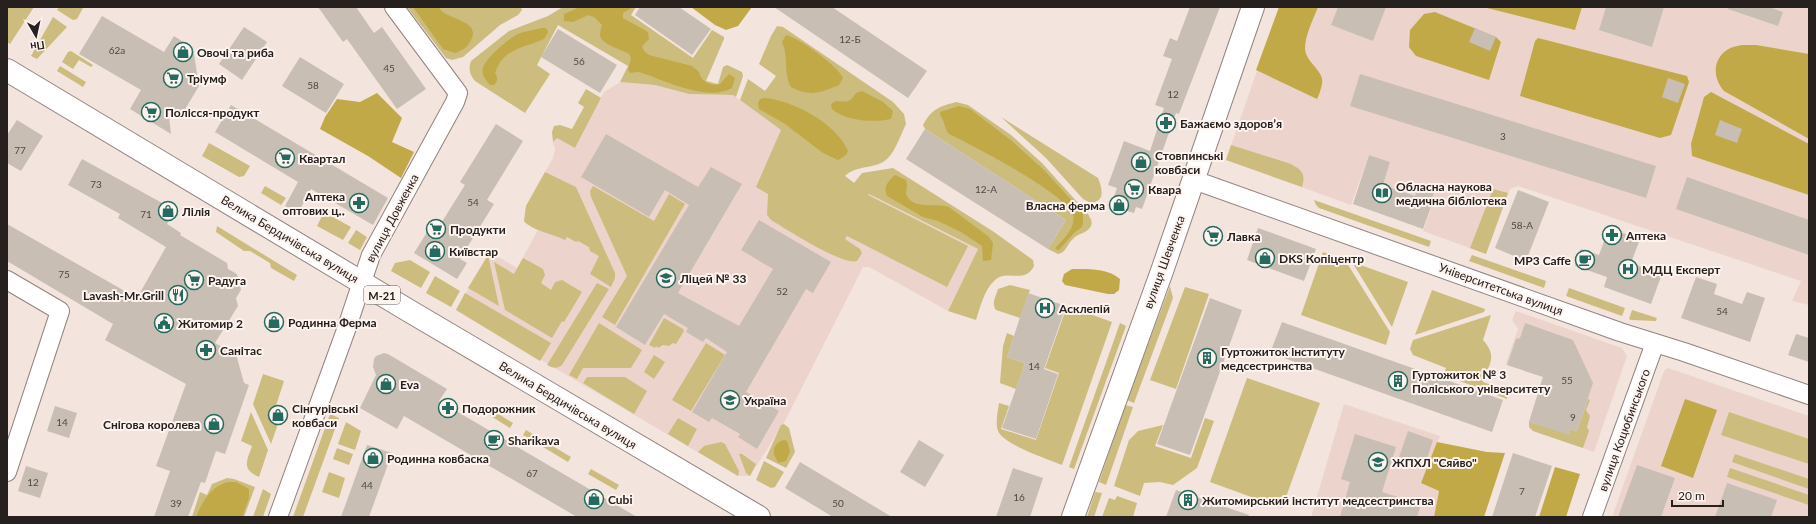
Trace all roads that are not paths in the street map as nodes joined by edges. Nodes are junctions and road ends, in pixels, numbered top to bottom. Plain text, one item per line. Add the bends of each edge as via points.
1 (394, 7) edge
2 (1253, 7) edge
3 (7, 70) edge
4 (7, 81) edge
5 (1194, 180) junction
6 (7, 280) edge
7 (360, 288) junction
8 (1655, 343) junction
9 (1809, 395) edge
10 (7, 472) edge
11 (278, 517) edge
12 (734, 517) edge
13 (759, 517) edge
14 (1073, 517) edge
15 (1592, 517) edge

1 - 7 street, вулиця Довженка via 458,93 371,255
2 - 5 main road, вулиця Шевченка
3 - 7 main road, Велика Бердичівська вулиця / М-21
4 - 7 main road, Велика Бердичівська вулиця / М-21
5 - 8 street, Університетська вулиця
5 - 14 main road, вулиця Шевченка
6 - 10 street via 60,311
7 - 11 street, вулиця Довженка
7 - 12 main road, Велика Бердичівська вулиця / М-21
7 - 13 main road, Велика Бердичівська вулиця / М-21
8 - 9 street, Університетська вулиця
8 - 15 street, вулиця Коцюбинського

